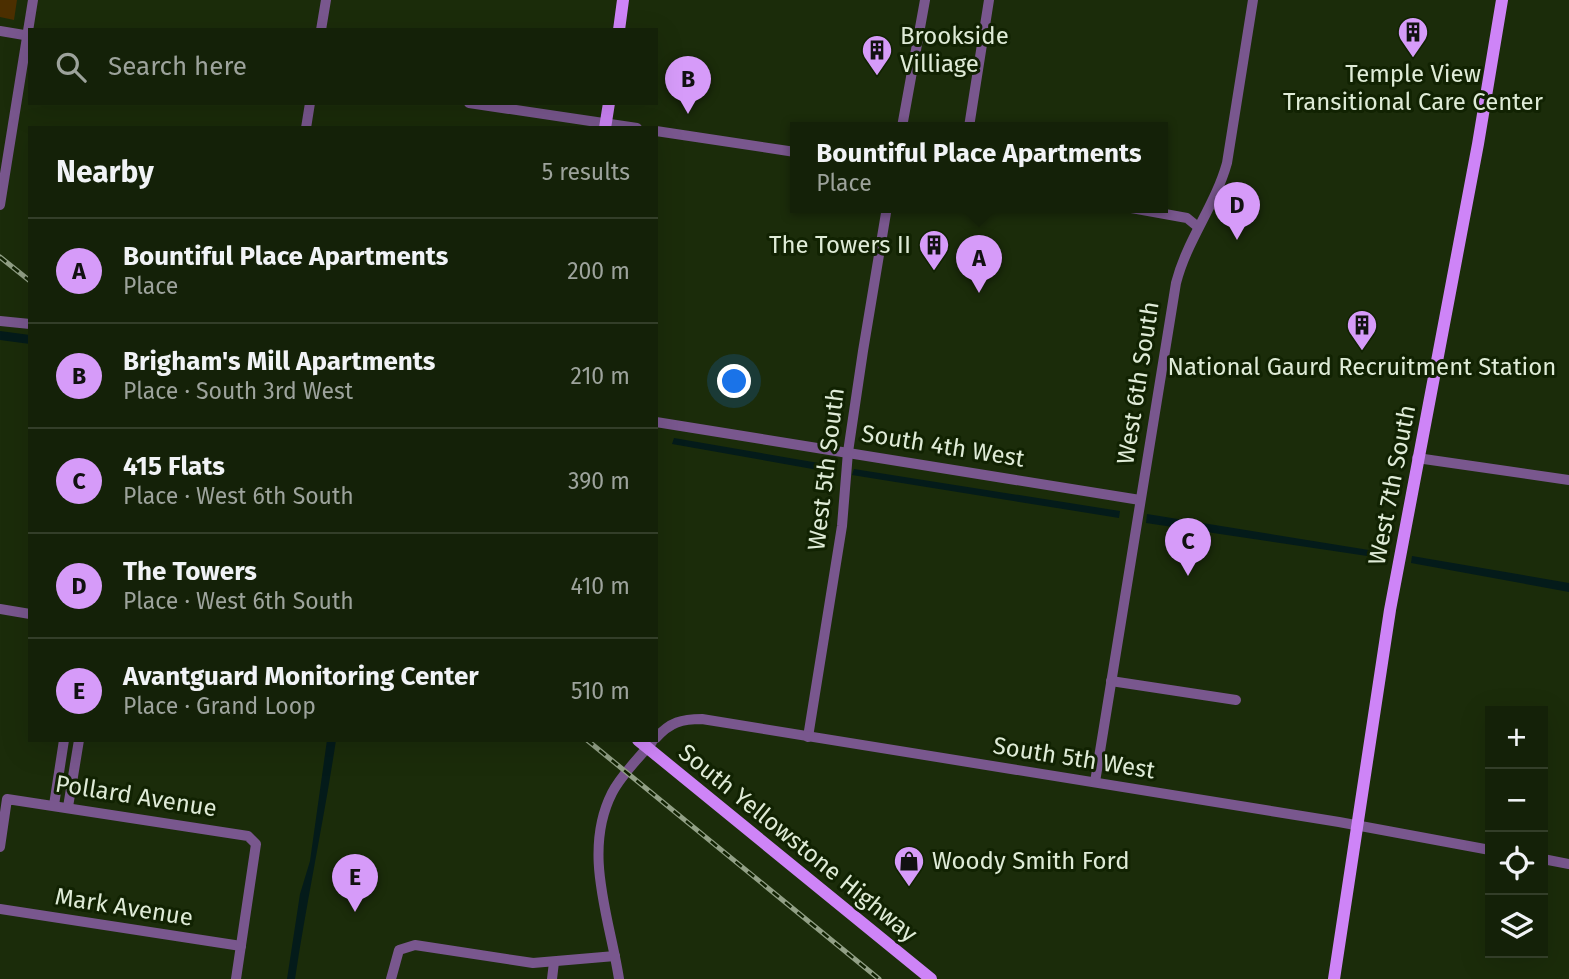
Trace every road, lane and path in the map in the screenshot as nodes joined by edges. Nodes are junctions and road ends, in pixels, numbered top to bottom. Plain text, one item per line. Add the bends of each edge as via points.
1 (33, 0) edge
2 (326, 0) edge
3 (623, 0) edge
4 (925, 0) edge
5 (989, 0) edge
6 (1253, 0) edge
7 (1502, 0) edge
8 (30, 28) edge
9 (321, 28) edge
10 (619, 28) edge
11 (0, 31) edge
12 (28, 36) edge
13 (28, 42) edge
14 (310, 105) edge
15 (481, 105) edge
16 (609, 105) edge
17 (903, 122) edge
18 (970, 122) edge
19 (606, 125) edge
20 (306, 126) edge
21 (658, 131) edge
22 (790, 151) edge
23 (0, 205) edge
24 (886, 213) edge
25 (1159, 213) edge
26 (1198, 227) junction
27 (0, 321) edge
28 (28, 324) edge
29 (658, 422) edge
30 (848, 452) junction
31 (1417, 458) junction
32 (1569, 480) edge
33 (1140, 500) junction
34 (0, 609) edge
35 (28, 614) edge
36 (1111, 681) junction
37 (1236, 700) dead end
38 (658, 734) edge
39 (808, 737) junction
40 (64, 742) edge
41 (79, 742) edge
42 (648, 742) edge
43 (650, 742) edge
44 (1095, 782) junction
45 (54, 805) junction
46 (68, 807) junction
47 (1356, 826) junction
48 (0, 847) edge
49 (1485, 849) edge
50 (1548, 860) edge
51 (1569, 864) edge
52 (0, 909) edge
53 (241, 946) junction
54 (615, 956) junction
55 (554, 962) junction
56 (236, 979) edge
57 (391, 979) edge
58 (552, 979) edge
59 (619, 979) edge
60 (931, 979) edge
61 (1334, 979) edge

1 - 8 street
2 - 9 street
3 - 10 main road
4 - 17 street
5 - 18 street
6 - 26 street, West 6th South via 1227,163 1221,186
7 - 31 main road, West 7th South
11 - 12 street
13 - 23 street
14 - 20 street
15 - 19 street
16 - 19 main road
21 - 22 street
24 - 30 street, West 5th South
25 - 26 street via 1187,218
26 - 33 street, West 6th South via 1176,283
27 - 28 street
29 - 30 street, South 4th West
30 - 33 street, South 4th West
30 - 39 street, West 5th South via 844,507
31 - 32 street
31 - 47 main road, West 7th South
33 - 36 street, West 6th South
34 - 35 street
36 - 37 street
36 - 44 street, West 6th South
38 - 39 street, South 5th West via 689,719
39 - 44 street, South 5th West
40 - 45 street
41 - 46 street
42 - 54 street via 612,791 601,834 600,888
43 - 60 main road, South Yellowstone Highway
44 - 47 street, South 5th West
45 - 46 street, Pollard Avenue
45 - 48 street, Pollard Avenue via 8,799
46 - 53 street, Pollard Avenue via 239,833 256,842
47 - 49 street, South 5th West
47 - 61 main road, West 7th South
50 - 51 street
52 - 53 street, Mark Avenue
53 - 56 street
54 - 55 street
54 - 59 street
55 - 57 street via 533,963 415,945 399,950
55 - 58 street

